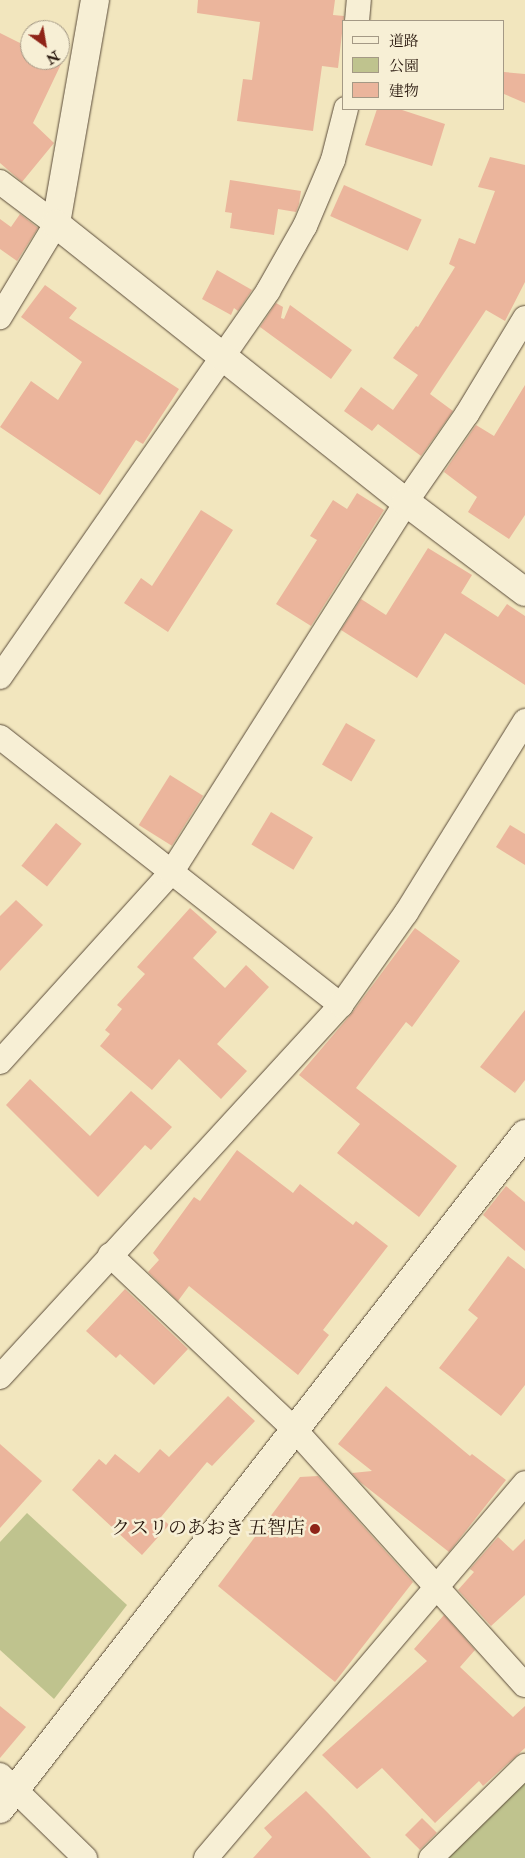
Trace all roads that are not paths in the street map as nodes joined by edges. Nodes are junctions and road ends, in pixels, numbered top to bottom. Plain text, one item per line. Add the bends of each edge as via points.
1 (95, 0) edge
2 (359, 0) edge
3 (357, 20) edge
4 (346, 110) edge
5 (0, 182) edge
6 (56, 224) junction
7 (0, 317) edge
8 (525, 318) edge
9 (221, 354) junction
10 (406, 502) junction
11 (525, 592) edge
12 (0, 677) edge
13 (525, 721) edge
14 (0, 737) edge
15 (171, 873) junction
16 (341, 1005) junction
17 (0, 1062) edge
18 (525, 1134) edge
19 (110, 1255) junction
20 (0, 1377) edge
21 (295, 1430) junction
22 (525, 1483) edge
23 (436, 1586) junction
24 (525, 1684) edge
25 (525, 1766) edge
26 (5, 1791) edge
27 (85, 1858) edge
28 (206, 1858) edge
29 (431, 1858) edge

1 - 6 street
2 - 3 street
4 - 9 street via 333,160 305,226 268,291
5 - 6 street
6 - 7 street
6 - 9 street
8 - 10 street via 467,414
9 - 10 street
9 - 12 street
10 - 11 street
10 - 15 street
13 - 16 street via 406,912
14 - 15 street
15 - 16 street
15 - 17 street
16 - 19 street
18 - 21 street
19 - 20 street
19 - 21 street
21 - 23 street
21 - 26 street
22 - 23 street
23 - 24 street
23 - 28 street
25 - 29 street
26 - 27 street

